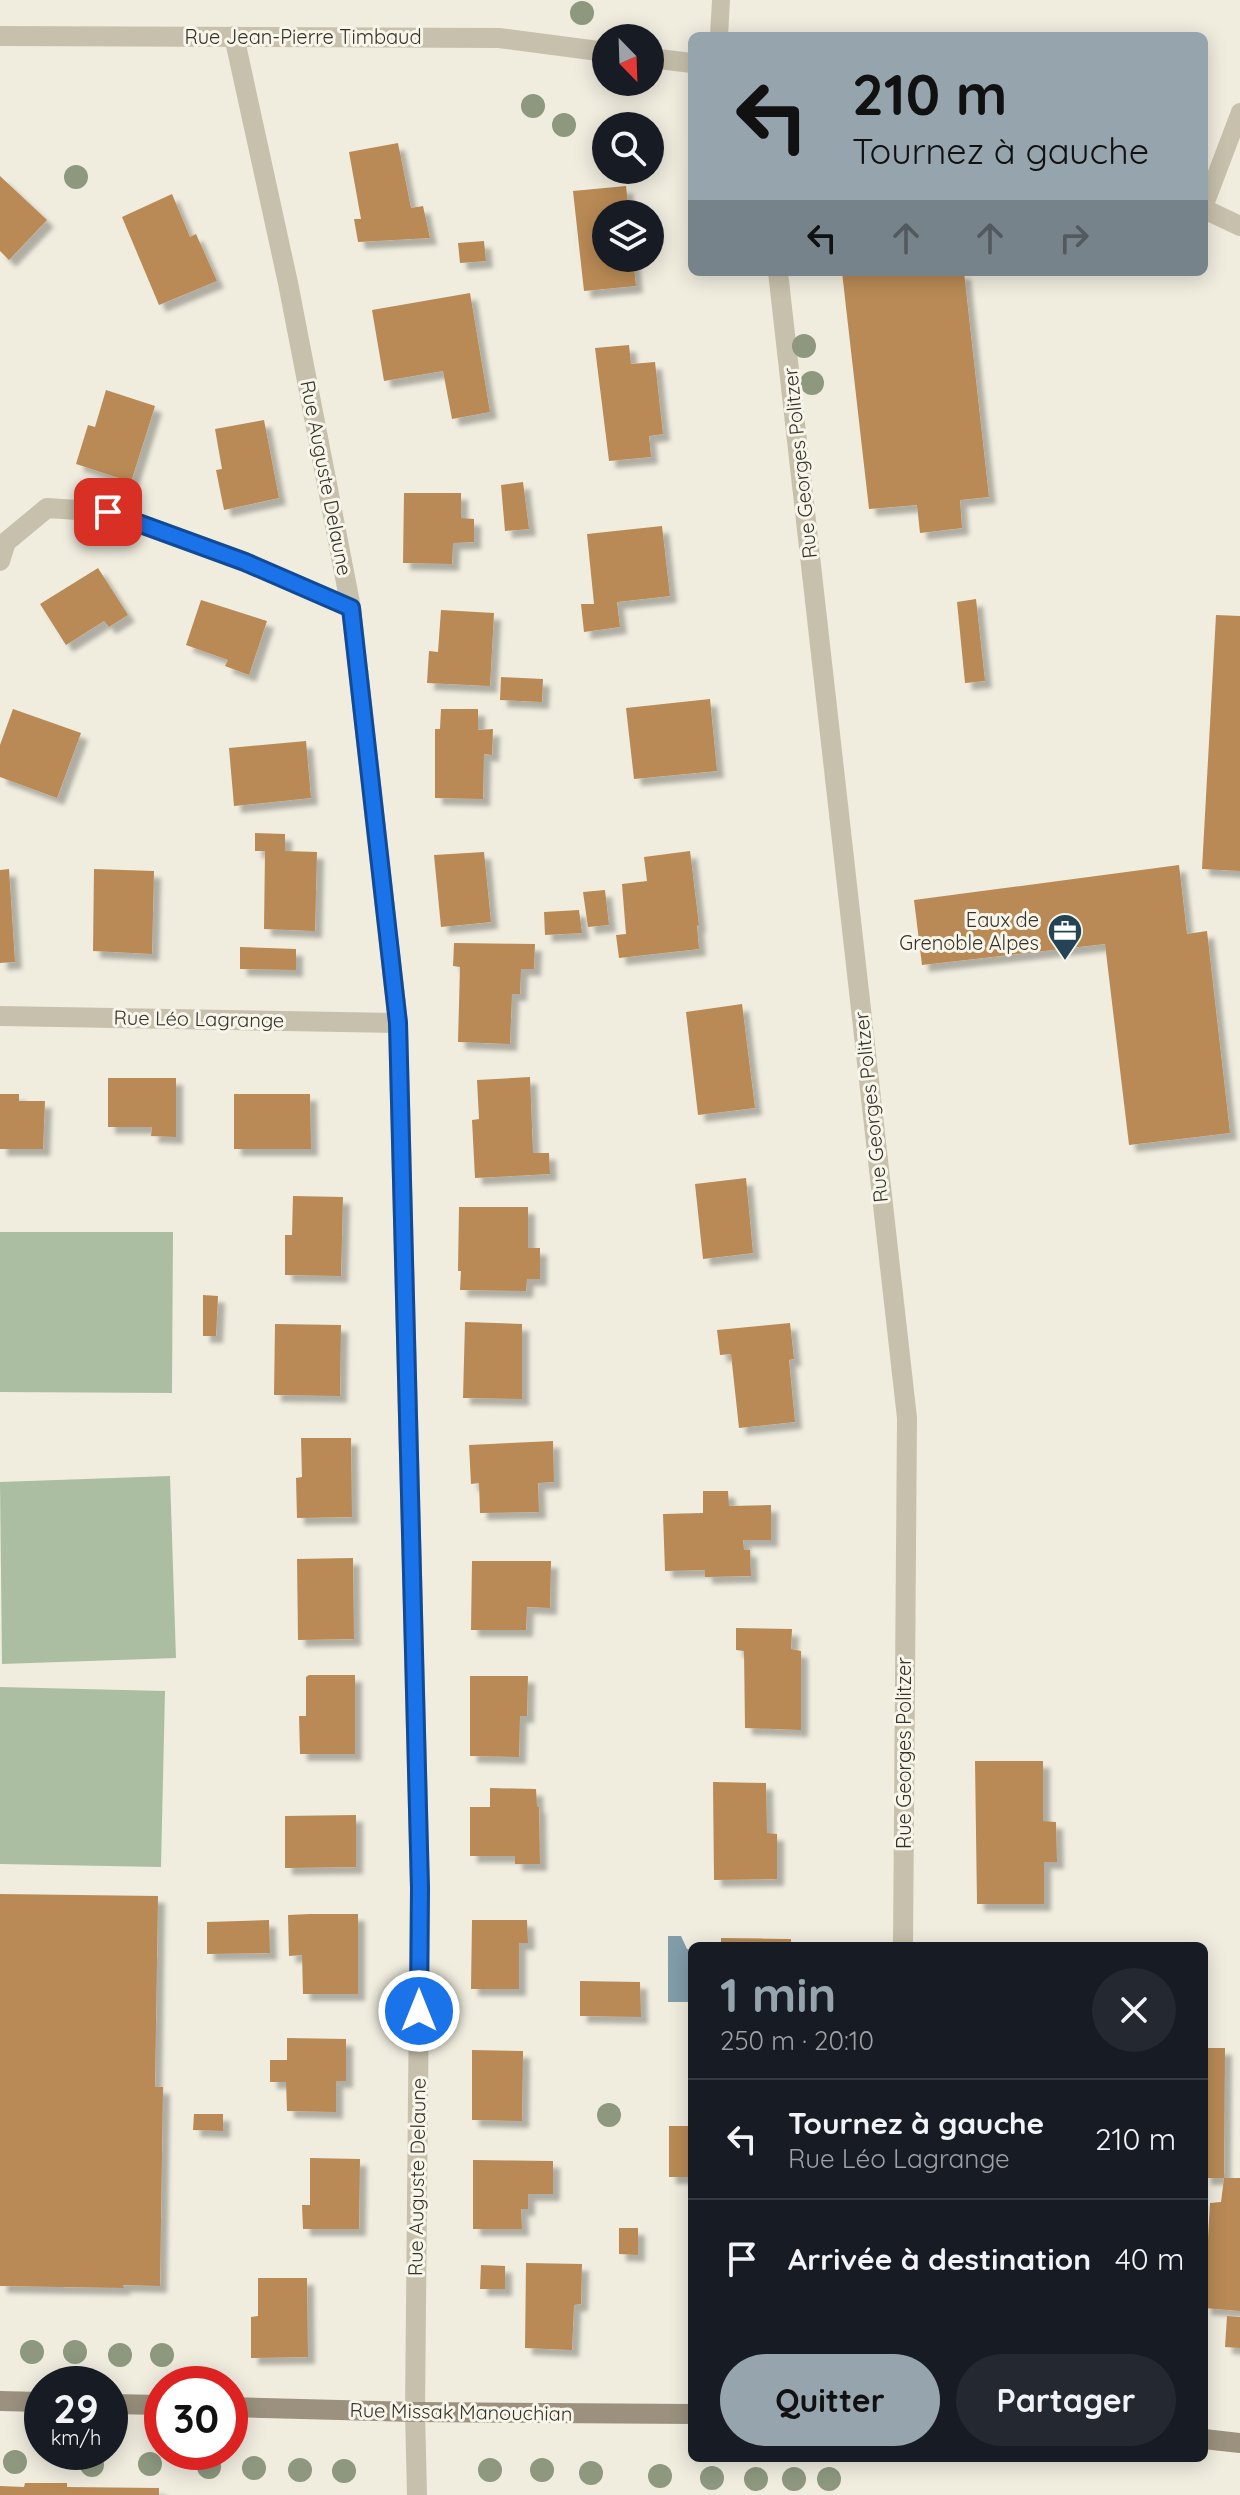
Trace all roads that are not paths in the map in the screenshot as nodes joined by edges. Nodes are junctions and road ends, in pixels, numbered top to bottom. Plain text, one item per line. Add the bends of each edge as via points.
1 (721, 0) edge
2 (719, 32) edge
3 (0, 36) edge
4 (234, 36) junction
5 (592, 50) edge
6 (664, 60) edge
7 (688, 63) edge
8 (1240, 112) edge
9 (1208, 197) edge
10 (1208, 210) edge
11 (1240, 226) edge
12 (778, 276) edge
13 (0, 561) edge
14 (351, 608) junction
15 (0, 1016) edge
16 (398, 1023) junction
17 (903, 1942) edge
18 (0, 2401) edge
19 (24, 2402) edge
20 (248, 2407) edge
21 (415, 2412) junction
22 (688, 2414) edge
23 (1208, 2439) edge
24 (1240, 2443) edge
25 (417, 2495) edge

1 - 2 lane
3 - 4 street, Rue Jean-Pierre Timbaud
4 - 5 street, Rue Jean-Pierre Timbaud via 499,38
4 - 14 street, Rue Auguste Delaune
6 - 7 street
8 - 9 lane
10 - 11 street
12 - 17 street, Rue Georges Politzer via 907,1418
13 - 14 street via 6,542 47,508 108,512
14 - 16 street, Rue Auguste Delaune
15 - 16 street, Rue Léo Lagrange
16 - 21 street, Rue Auguste Delaune via 420,1888
18 - 19 street
20 - 21 street, Rue Missak Manouchian
21 - 22 street, Rue Missak Manouchian
21 - 25 street, Rue Auguste Delaune
23 - 24 street

